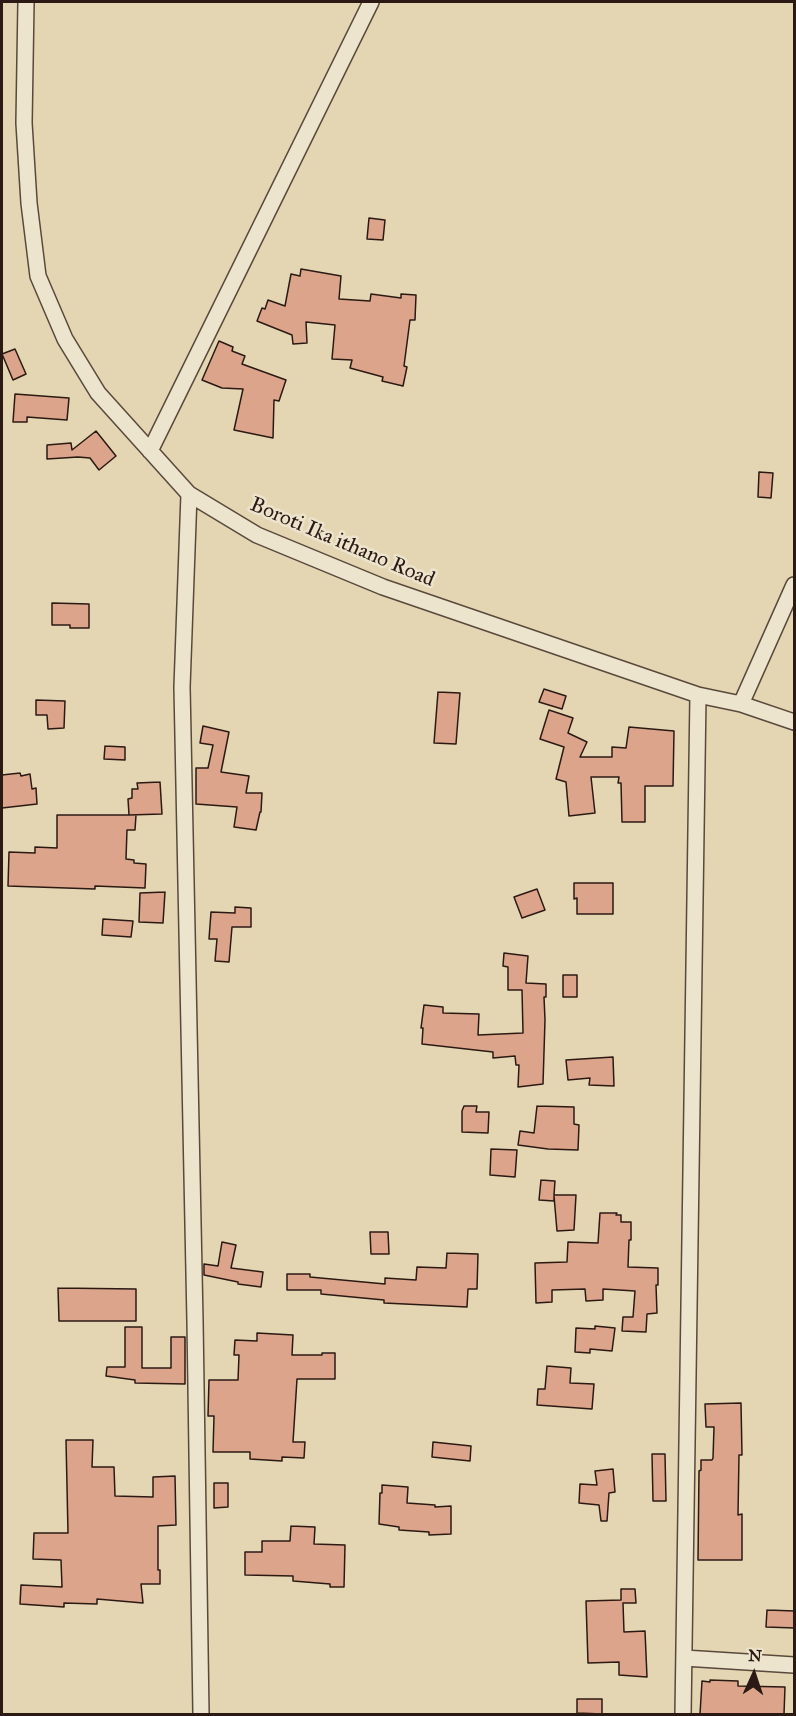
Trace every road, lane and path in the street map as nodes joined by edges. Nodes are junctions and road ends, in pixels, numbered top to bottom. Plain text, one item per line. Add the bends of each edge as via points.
1 (26, 2) edge
2 (371, 2) edge
3 (150, 451) junction
4 (189, 494) junction
5 (795, 585) edge
6 (698, 695) junction
7 (741, 704) junction
8 (795, 722) edge
9 (684, 1658) junction
10 (795, 1665) edge
11 (201, 1714) edge
12 (683, 1714) edge

1 - 3 street, Boroti Ika ithano Road via 24,123 38,276 65,339 98,393
2 - 3 street
3 - 4 street, Boroti Ika ithano Road
4 - 6 street, Boroti Ika ithano Road via 257,535 383,586
4 - 11 street via 182,687
5 - 7 street
6 - 7 street, Boroti Ika ithano Road
6 - 9 street
7 - 8 street, Boroti Ika ithano Road
9 - 10 street
9 - 12 street

